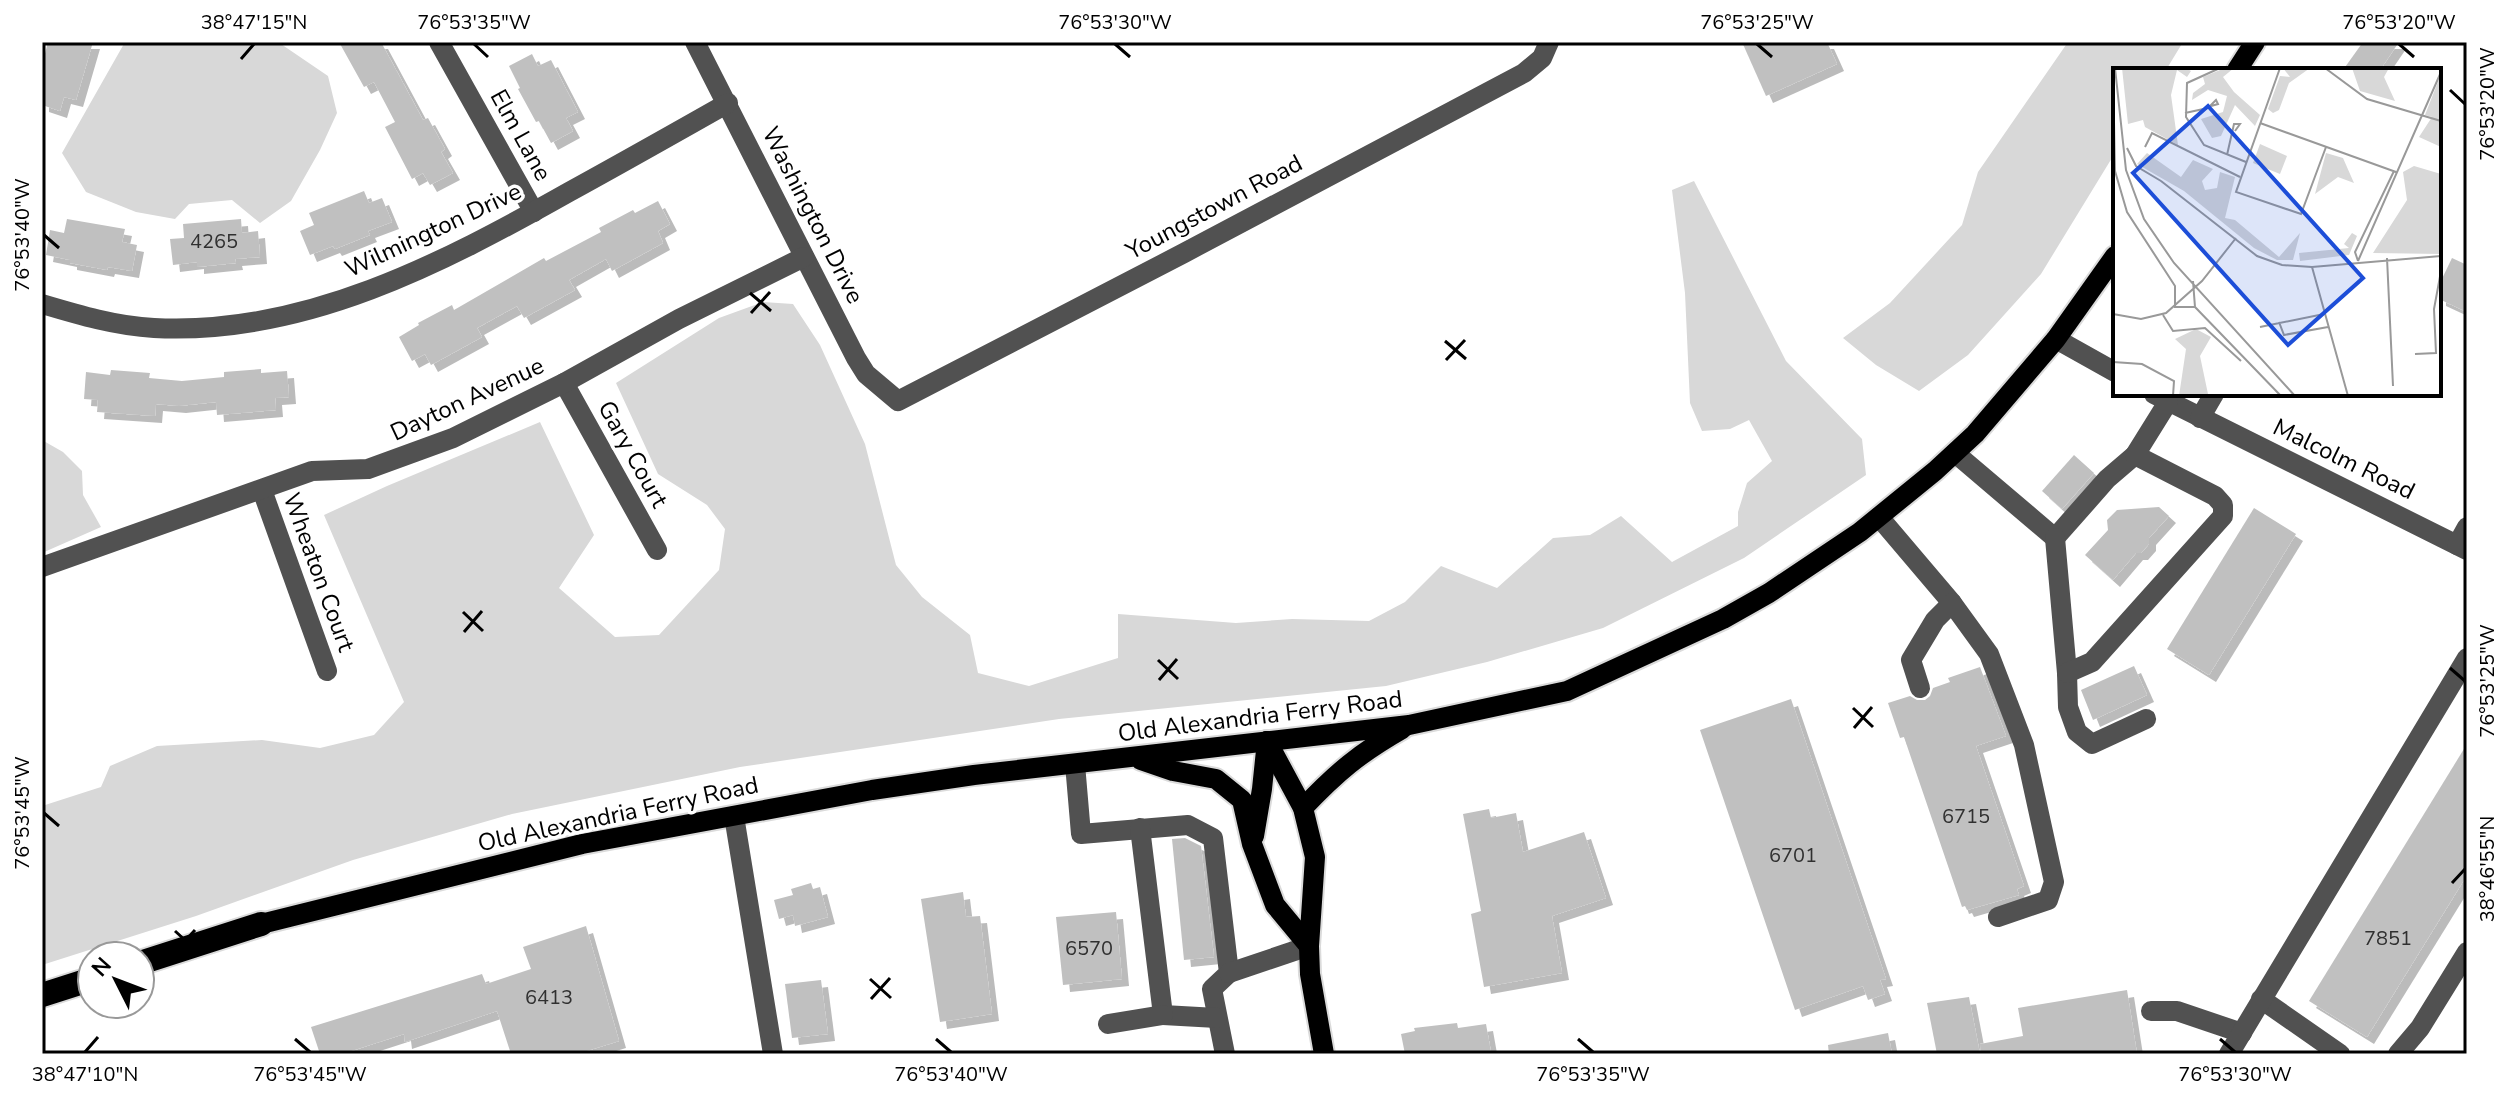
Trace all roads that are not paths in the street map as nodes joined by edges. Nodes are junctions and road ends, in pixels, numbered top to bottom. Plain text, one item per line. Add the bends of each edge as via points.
1 (439, 42) edge
2 (695, 42) edge
3 (2239, 42) edge
4 (2255, 42) edge
5 (1548, 46) edge
6 (2235, 68) edge
7 (2236, 68) edge
8 (728, 103) junction
9 (534, 212) junction
10 (804, 257) junction
11 (2113, 259) edge
12 (42, 304) edge
13 (2056, 339) junction
14 (2113, 371) edge
15 (564, 383) junction
16 (2213, 396) edge
17 (2161, 398) edge
18 (898, 401) joint
19 (2200, 418) junction
20 (1955, 453) junction
21 (2135, 455) junction
22 (262, 490) junction
23 (1879, 517) junction
24 (2055, 538) junction
25 (2464, 541) edge
26 (657, 550) dead end
27 (42, 567) edge
28 (1952, 603) junction
29 (2467, 658) edge
30 (327, 671) dead end
31 (2067, 673) junction
32 (1920, 688) dead end
33 (2146, 719) dead end
34 (1409, 725) junction
35 (1267, 741) junction
36 (1133, 758) junction
37 (1075, 764) junction
38 (1303, 808) junction
39 (734, 816) junction
40 (1140, 828) junction
41 (1252, 844) junction
42 (1998, 917) dead end
43 (261, 924) joint
44 (1309, 946) junction
45 (2467, 952) edge
46 (156, 958) edge
47 (1229, 973) junction
48 (76, 984) edge
49 (42, 995) edge
50 (2261, 999) junction
51 (2151, 1011) dead end
52 (1163, 1015) junction
53 (1217, 1018) junction
54 (1108, 1024) dead end
55 (2242, 1033) junction
56 (773, 1054) edge
57 (1225, 1054) edge
58 (1324, 1054) edge
59 (2229, 1054) edge
60 (2340, 1054) edge
61 (2398, 1054) edge

1 - 9 street, Elm Lane
2 - 8 street, Washington Drive
3 - 6 main road
4 - 7 main road
5 - 18 street, Youngstown Road via 1524,73
8 - 9 street, Wilmington Drive
8 - 10 street, Washington Drive
9 - 12 street, Wilmington Drive via 411,274 289,316 224,326 155,328
10 - 15 street, Dayton Avenue
10 - 18 street, Washington Drive via 866,374
11 - 13 main road, Old Alexandria Ferry Road
13 - 14 street
13 - 20 main road, Old Alexandria Ferry Road
15 - 22 street, Dayton Avenue via 391,462 359,471 312,471
15 - 26 street, Gary Court
16 - 19 street
17 - 19 street, Malcolm Road
17 - 21 street
19 - 25 street, Malcolm Road
20 - 23 main road, Old Alexandria Ferry Road
20 - 24 street
21 - 24 street
21 - 31 street via 2215,496 2223,505 2223,516 2092,662
22 - 27 street, Dayton Avenue
22 - 30 street, Wheaton Court
23 - 28 street
23 - 34 main road, Old Alexandria Ferry Road via 1735,613 1567,691
24 - 31 street
28 - 32 street via 1911,660
28 - 42 street via 1989,654 2024,745 2054,882 2048,900
29 - 50 street
31 - 33 street via 2068,707 2077,732 2092,744
34 - 35 main road, Old Alexandria Ferry Road
34 - 38 main road via 1337,772
35 - 36 main road, Old Alexandria Ferry Road
35 - 38 main road
35 - 41 main road
36 - 37 main road, Old Alexandria Ferry Road
36 - 41 main road via 1216,779 1242,800
37 - 39 main road, Old Alexandria Ferry Road via 886,788
37 - 40 street via 1081,834
38 - 44 main road via 1315,857
39 - 43 main road, Old Alexandria Ferry Road via 582,844
39 - 56 street
40 - 47 street via 1188,825 1213,838
40 - 52 street
41 - 44 main road via 1275,905
43 - 46 highway
44 - 47 street
44 - 58 main road
45 - 61 street
47 - 53 street via 1212,989
48 - 49 highway
50 - 55 street
50 - 60 street
51 - 55 street via 2177,1011
52 - 53 street
52 - 54 street
53 - 57 street
55 - 59 street

